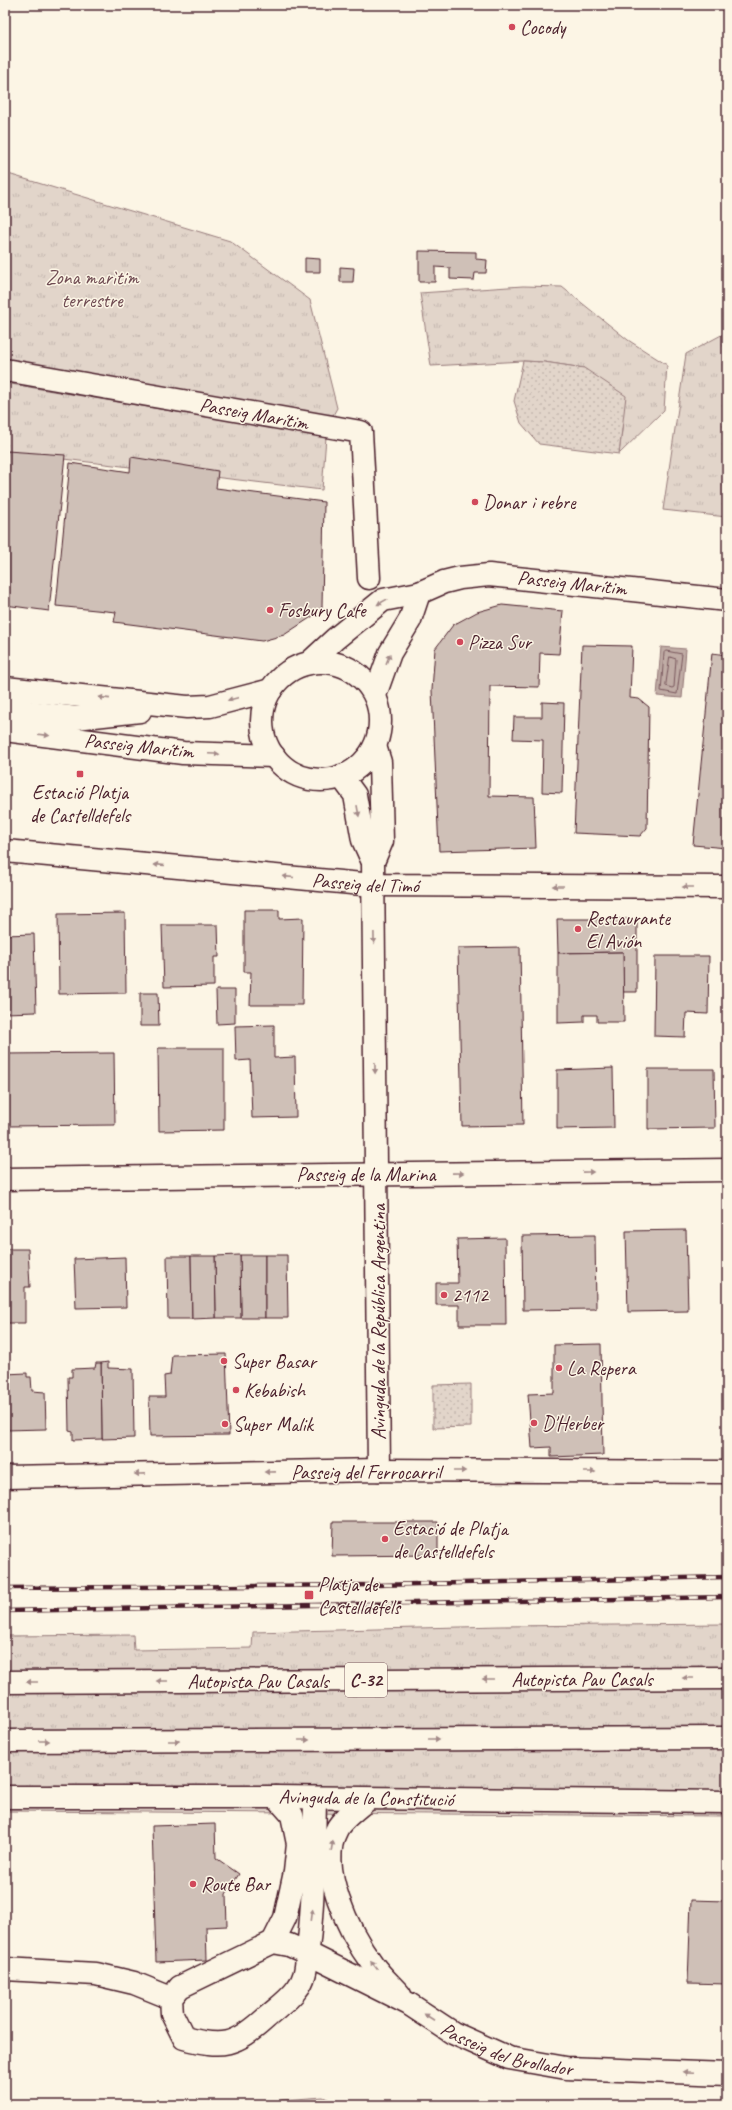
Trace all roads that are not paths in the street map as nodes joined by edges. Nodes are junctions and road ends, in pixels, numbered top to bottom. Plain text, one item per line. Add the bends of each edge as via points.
1 (5, 370) edge
2 (369, 578) dead end
3 (420, 593) junction
4 (727, 600) edge
5 (309, 663) junction
6 (5, 688) edge
7 (271, 690) junction
8 (374, 695) junction
9 (187, 707) junction
10 (5, 710) edge
11 (5, 730) edge
12 (375, 746) junction
13 (274, 756) junction
14 (341, 776) junction
15 (5, 851) edge
16 (373, 862) junction
17 (373, 885) junction
18 (727, 887) edge
19 (727, 1170) edge
20 (377, 1174) junction
21 (5, 1179) edge
22 (380, 1470) junction
23 (727, 1472) edge
24 (5, 1477) edge
25 (727, 1678) edge
26 (5, 1682) edge
27 (727, 1738) edge
28 (5, 1741) edge
29 (5, 1797) edge
30 (276, 1797) junction
31 (315, 1798) junction
32 (368, 1799) junction
33 (727, 1802) edge
34 (273, 1942) junction
35 (307, 1953) junction
36 (5, 1969) edge
37 (171, 1998) junction
38 (409, 2004) junction
39 (727, 2074) edge

1 - 2 main road, Passeig Marítim via 361,432
3 - 4 main road, Passeig Marítim via 444,582 489,575
3 -> 5 main road, Passeig Marítim via 383,600
8 -> 3 main road via 390,653 410,620
5 - 7 main road, Passeig Marítim via 285,674
5 - 8 main road, Passeig Marítim via 345,666 366,682
9 -> 6 main road, Passeig Marítim
7 -> 9 main road, Passeig Marítim via 210,706
7 - 13 main road, Passeig Marítim via 264,707 262,723 266,741
8 - 12 main road, Passeig Marítim via 380,718
9 - 10 main road, Passeig Marítim via 76,718
11 -> 13 main road, Passeig Marítim via 183,753
12 - 14 main road, Passeig Marítim via 369,756 355,769
12 - 16 main road, Avinguda de la República Argentina via 380,762 382,841
13 - 14 main road, Passeig Marítim via 285,767 301,776 319,780
14 -> 16 main road, Avinguda de la República Argentina via 355,795 363,840
17 -> 15 main road, Passeig del Timó
16 - 17 main road, Avinguda de la República Argentina
18 -> 17 main road, Passeig del Timó
17 -> 20 main road, Avinguda de la República Argentina
20 -> 19 main road, Passeig de la Marina
20 - 21 main road, Passeig de la Marina
20 - 22 main road, Avinguda de la República Argentina
22 -> 23 main road, Passeig del Ferrocarril
22 -> 24 main road, Passeig del Ferrocarril
25 -> 26 main road, Autopista Pau Casals / C-32
28 -> 27 main road
29 - 30 main road, Avinguda de la Constitució
30 - 31 main road, Avinguda de la Constitució
30 - 34 main road via 292,1815 298,1844 285,1918
31 - 32 main road, Avinguda de la Constitució
35 -> 31 main road via 313,1908
32 - 33 main road, Avinguda de la Constitució
38 -> 32 main road via 373,1965 345,1917 330,1876 332,1845 337,1828
34 - 35 main road, Passeig del Brollador via 289,1945
34 - 37 main road via 180,1987
35 - 37 main road via 306,1972 297,1989 253,2030 227,2044 205,2044 184,2038 172,2014
35 - 38 main road, Passeig del Brollador
36 - 37 main road via 96,1974 134,1983
39 -> 38 main road, Passeig del Brollador via 566,2068 509,2058 453,2033

